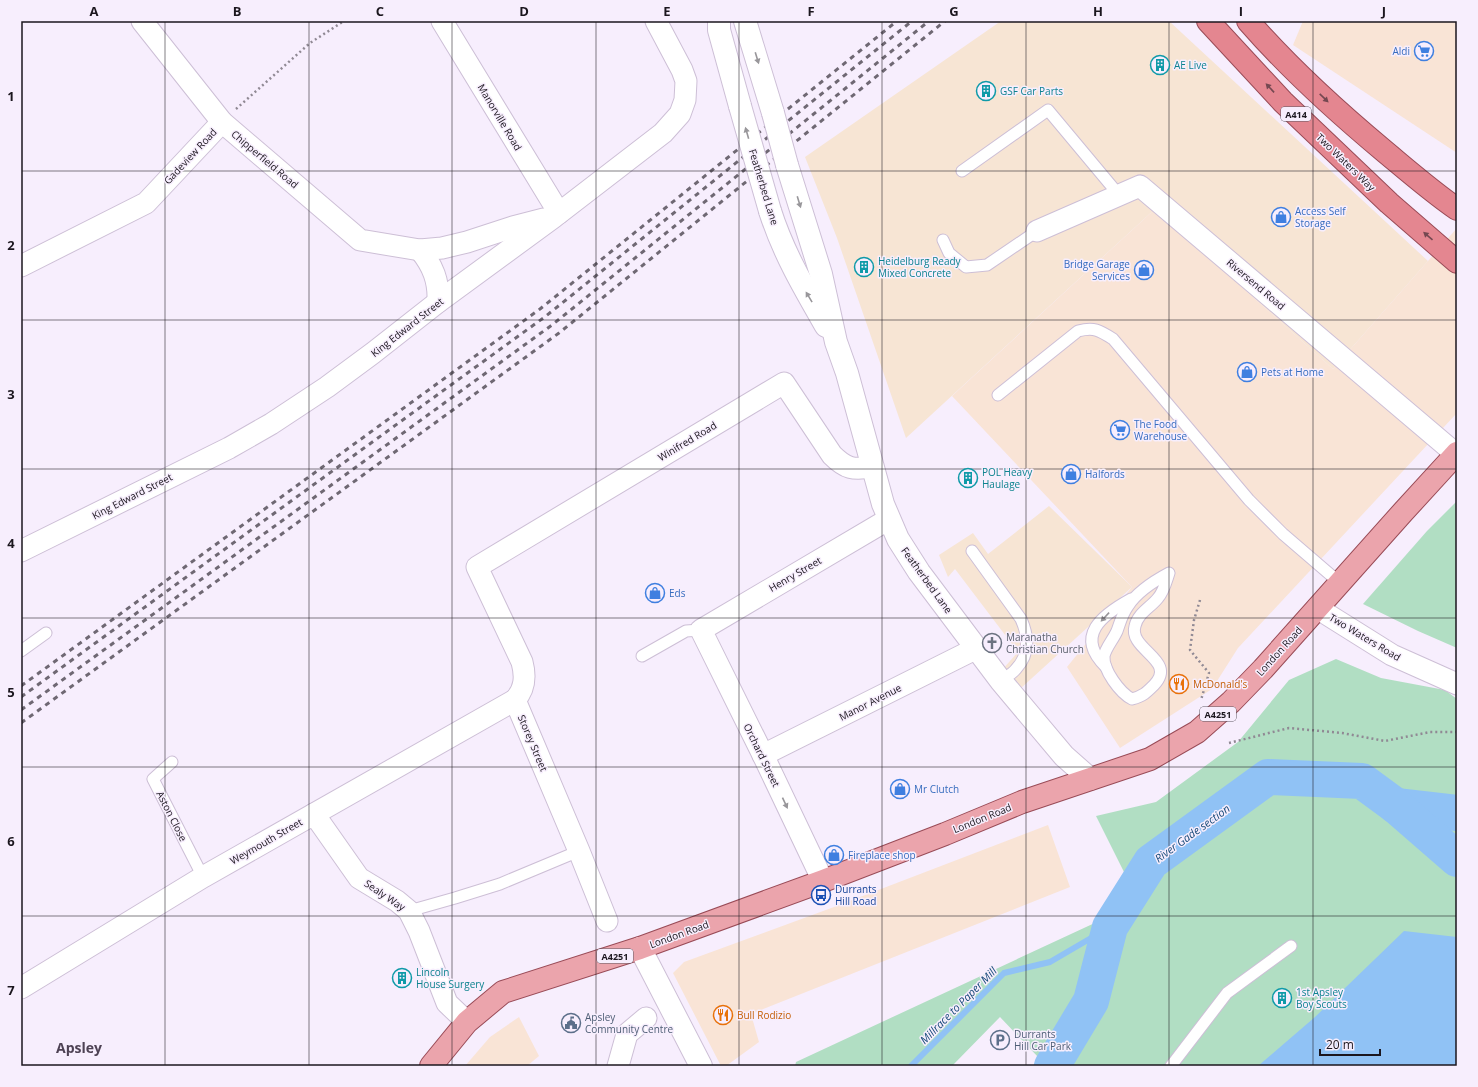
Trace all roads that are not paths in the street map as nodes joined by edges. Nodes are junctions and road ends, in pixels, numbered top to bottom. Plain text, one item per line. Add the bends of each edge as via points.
1 (142, 21) edge
2 (442, 21) edge
3 (656, 21) edge
4 (719, 21) edge
5 (745, 21) edge
6 (1208, 21) edge
7 (1248, 21) edge
8 (222, 122) junction
9 (962, 170) dead end
10 (1119, 195) junction
11 (1453, 206) edge
12 (556, 215) junction
13 (1037, 231) joint
14 (943, 240) dead end
15 (420, 250) junction
16 (1457, 262) edge
17 (21, 266) edge
18 (438, 302) junction
19 (836, 342) junction
20 (998, 395) dead end
21 (1457, 454) edge
22 (872, 467) junction
23 (888, 519) junction
24 (21, 552) edge
25 (972, 552) dead end
26 (1340, 583) junction
27 (1137, 596) junction
28 (1317, 608) junction
29 (701, 630) junction
30 (46, 633) dead end
31 (977, 648) junction
32 (21, 651) edge
33 (642, 656) dead end
34 (1106, 667) junction
35 (1001, 681) junction
36 (1457, 684) edge
37 (515, 700) junction
38 (763, 755) junction
39 (172, 762) dead end
40 (1090, 779) junction
41 (314, 814) junction
42 (579, 851) junction
43 (203, 877) junction
44 (823, 881) junction
45 (409, 911) junction
46 (607, 921) dead end
47 (1291, 946) dead end
48 (640, 948) junction
49 (21, 988) edge
50 (646, 1018) dead end
51 (467, 1022) junction
52 (431, 1066) edge
53 (618, 1066) edge
54 (701, 1066) edge
55 (1171, 1066) edge

1 - 8 street, Chipperfield Road
2 - 12 street, Manorville Road
3 - 12 street, King Edward Street via 686,81 685,100 680,114 663,133
19 -> 4 street, Featherbed Lane, bridge via 790,262 775,228 719,30
5 -> 19 street, Featherbed Lane, bridge via 821,274
16 -> 6 highway, Two Waters Way / A414 via 1389,203 1283,102
7 -> 11 highway via 1275,52 1340,114
8 - 15 street, Chipperfield Road via 360,240
8 - 17 street, Gadeview Road via 146,203
9 - 10 lane via 1048,110
10 - 13 street, Riversend Road
10 - 21 street, Riversend Road via 1140,186
12 - 15 street, Chipperfield Road via 467,242
12 - 18 street, King Edward Street
13 - 14 lane via 987,265 980,266 966,267 949,253
15 - 18 street via 435,272
18 - 24 street, King Edward Street via 373,353 271,424 229,448
19 - 22 street, Featherbed Lane
20 - 26 lane via 1078,331 1090,328 1102,332 1113,339 1249,500 1283,534
21 - 26 main road, London Road / A4251
22 - 23 street, Featherbed Lane
22 - 37 street, Winifred Road via 854,468 840,463 784,383 477,567 522,662 524,687
23 - 29 street, Henry Street
23 - 31 street, Featherbed Lane via 911,560
25 - 35 lane via 1021,619 1026,631 1027,647 1024,658 1016,670
26 - 28 main road, London Road / A4251
27 - 34 lane via 1125,610 1106,651
27 -> 34 lane via 1113,609 1093,633 1091,643 1094,652
27 - 34 lane via 1169,573 1158,598 1142,613 1134,633 1136,639 1158,663 1160,679 1144,695 1132,699 1126,696
28 - 36 street, Two Waters Road via 1392,655
28 - 40 main road, London Road / A4251 via 1231,702 1197,732 1150,758
29 - 33 lane via 686,631
29 - 38 street, Orchard Street
30 - 32 lane
31 - 35 street, Featherbed Lane
31 - 38 street, Manor Avenue
35 - 40 street, Featherbed Lane via 1064,756
37 - 41 street, Weymouth Street
37 - 42 street, Storey Street
38 -> 44 street, Orchard Street
39 - 43 lane, Aston Close via 152,779
40 - 44 main road, London Road / A4251 via 1022,802
41 - 43 street, Weymouth Street
41 - 45 street, Sealy Way via 360,878
42 - 45 lane via 500,884
42 - 46 street, Storey Street
43 - 49 street, Weymouth Street
44 - 48 main road, London Road / A4251
45 - 51 street, Sealy Way via 447,1003
47 - 55 lane via 1227,993
48 - 51 main road, London Road / A4251 via 503,992
48 - 54 street
50 - 53 street via 627,1034
51 - 52 main road, London Road / A4251

